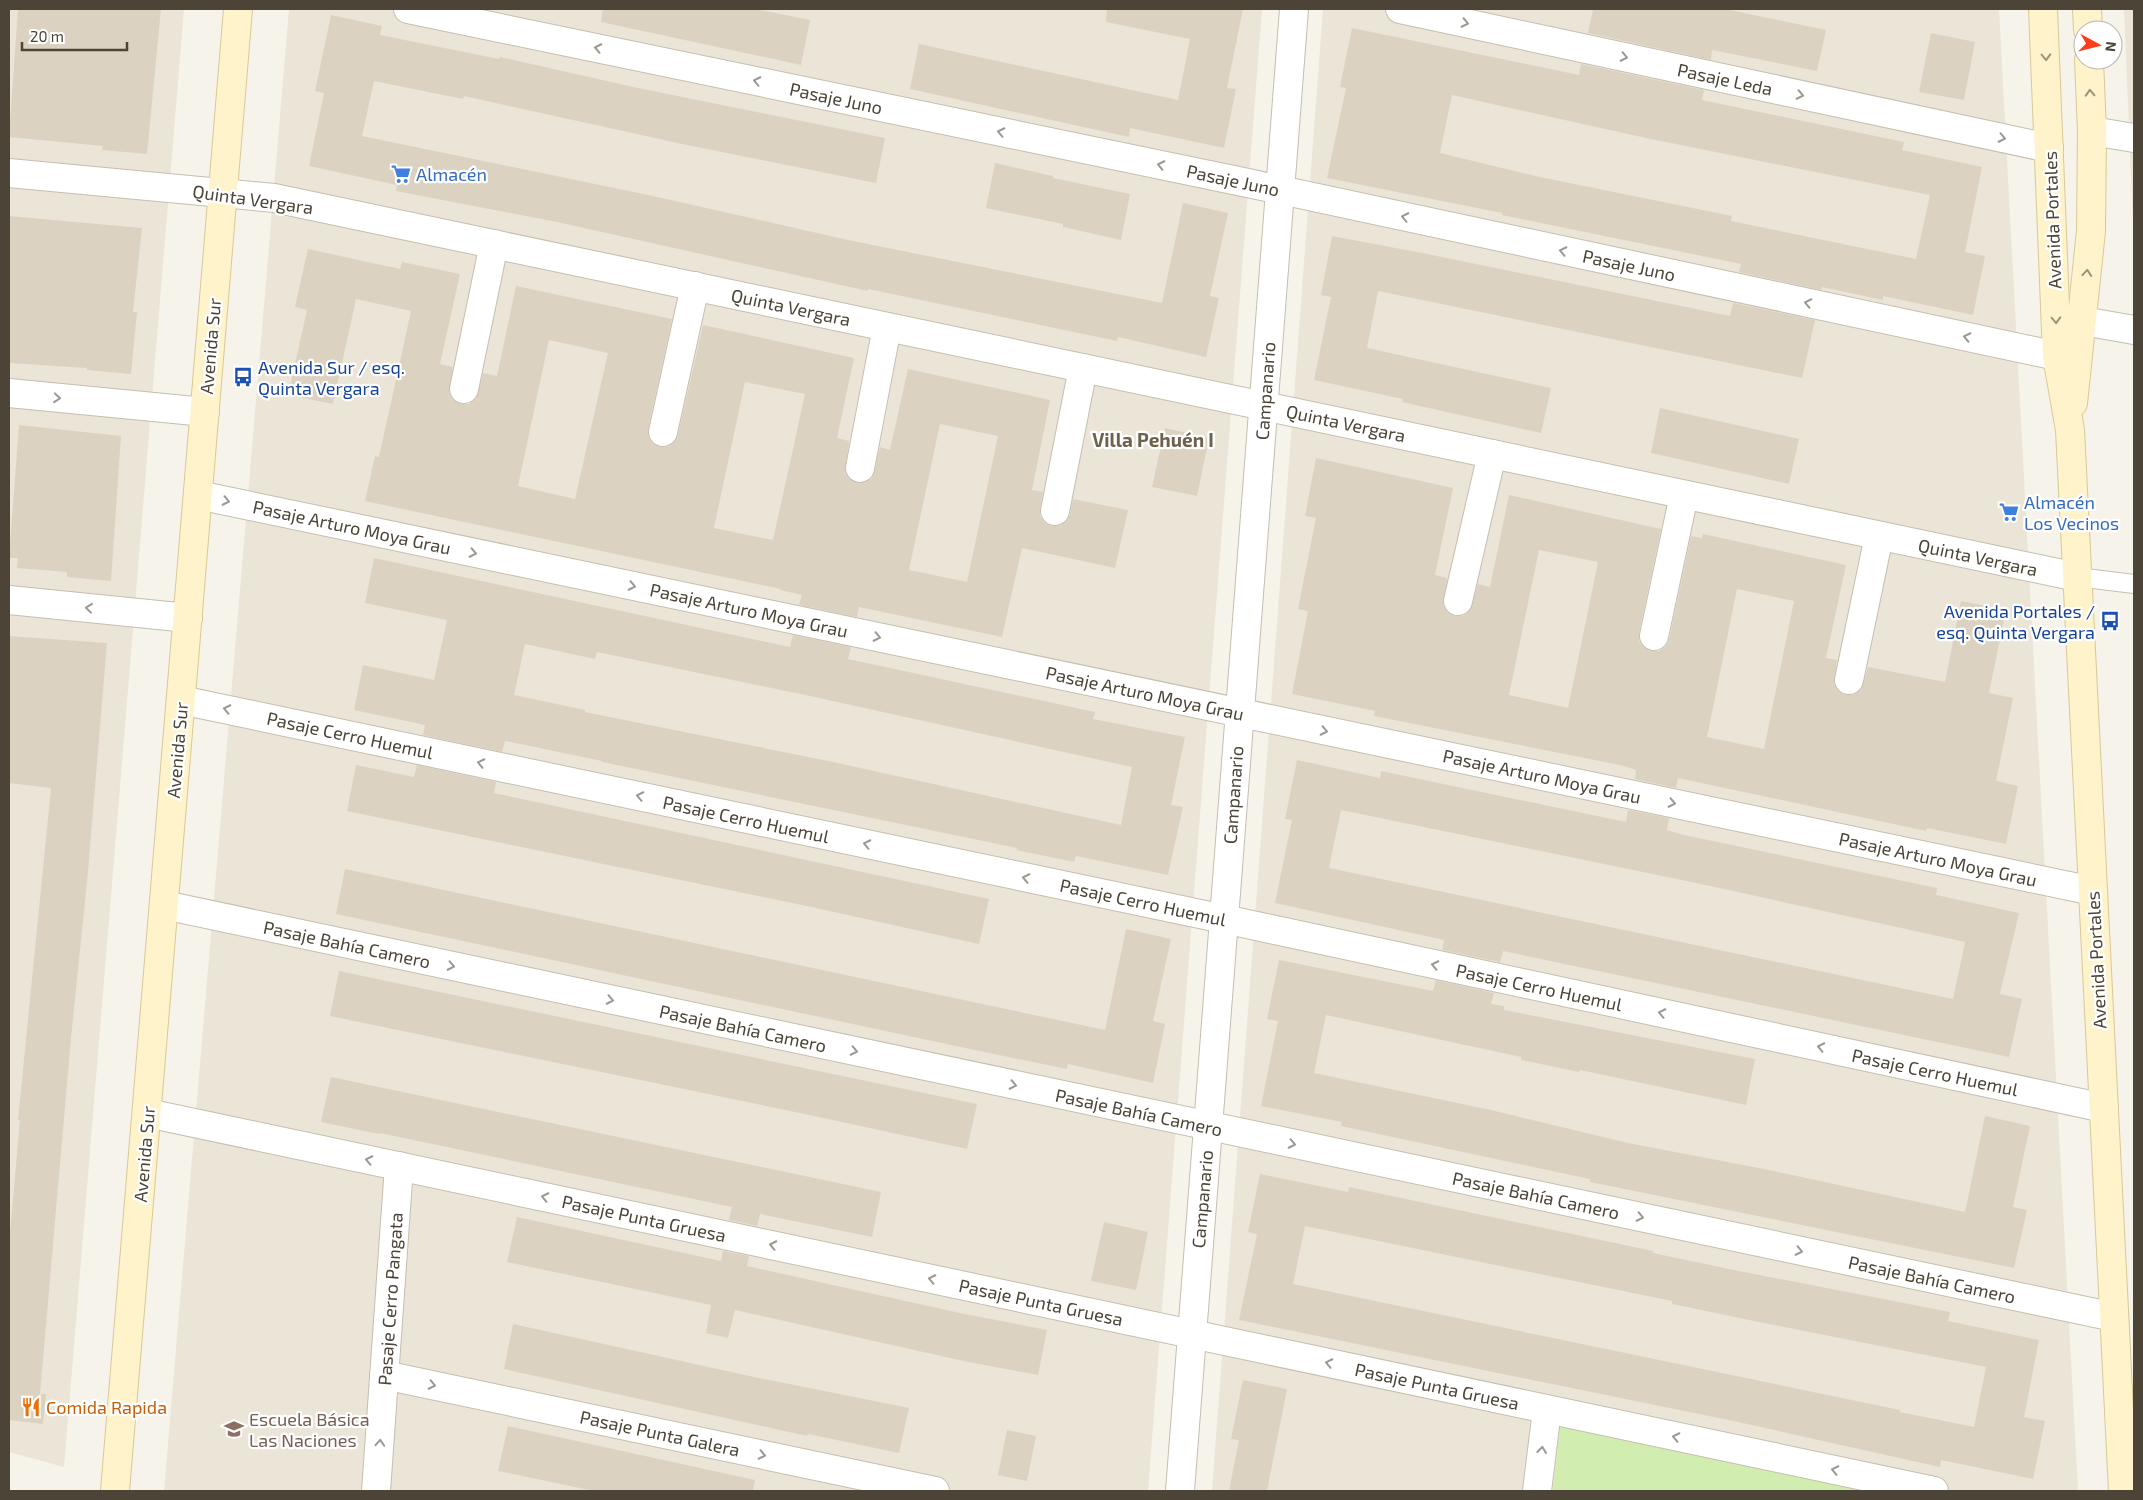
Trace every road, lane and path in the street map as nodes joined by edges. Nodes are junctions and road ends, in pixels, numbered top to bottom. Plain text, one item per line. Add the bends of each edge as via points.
1 (238, 9) edge
2 (408, 9) edge
3 (1294, 9) edge
4 (1400, 9) edge
5 (2043, 9) edge
6 (2089, 70) edge
7 (2092, 130) junction
8 (2134, 138) edge
9 (2050, 148) junction
10 (9, 173) edge
11 (1280, 190) junction
12 (223, 193) junction
13 (494, 244) junction
14 (695, 286) junction
15 (2083, 321) junction
16 (887, 327) junction
17 (2134, 330) edge
18 (2057, 356) junction
19 (1083, 368) junction
20 (464, 389) dead end
21 (9, 394) edge
22 (1263, 406) junction
23 (205, 412) junction
24 (2070, 430) junction
25 (663, 432) dead end
26 (1492, 454) junction
27 (860, 468) dead end
28 (198, 495) junction
29 (1684, 495) junction
30 (1055, 510) dead end
31 (1879, 536) junction
32 (2077, 577) junction
33 (2134, 584) edge
34 (9, 600) edge
35 (1458, 601) dead end
36 (188, 618) junction
37 (1654, 636) dead end
38 (1849, 680) dead end
39 (181, 700) junction
40 (1240, 713) junction
41 (2092, 891) junction
42 (164, 906) junction
43 (1224, 919) junction
44 (2104, 1108) junction
45 (147, 1113) junction
46 (1208, 1126) junction
47 (399, 1166) junction
48 (2114, 1318) junction
49 (1191, 1334) junction
50 (384, 1375) junction
51 (1547, 1410) junction
52 (1865, 1484) edge
53 (115, 1491) edge
54 (376, 1491) edge
55 (935, 1491) edge
56 (1180, 1491) edge
57 (1537, 1491) edge
58 (1934, 1491) edge
59 (2123, 1491) edge

1 - 12 main road, Avenida Sur
11 -> 2 street, Pasaje Juno
3 - 11 street, Campanario
4 -> 9 street, Pasaje Leda
5 -> 9 main road, Avenida Portales
7 -> 6 main road, Avenida Portales
7 - 8 street
15 -> 7 main road, Avenida Portales via 2091,231
9 -> 18 main road, Avenida Portales
10 - 12 street, Quinta Vergara
18 -> 11 street, Pasaje Juno
11 - 22 street, Campanario
12 - 13 street, Quinta Vergara via 274,198
12 - 23 main road, Avenida Sur
13 - 14 street, Quinta Vergara
13 - 20 street
14 - 16 street, Quinta Vergara
14 - 25 street
15 - 17 street
15 - 24 main road, Avenida Portales
16 - 19 street, Quinta Vergara
16 - 27 street
18 - 24 main road, Avenida Portales
19 - 22 street, Quinta Vergara
19 - 30 street
21 -> 23 street
22 - 26 street, Quinta Vergara
22 - 40 street, Campanario
23 - 28 main road, Avenida Sur
24 - 32 main road, Avenida Portales
26 - 29 street, Quinta Vergara
26 - 35 street
28 - 36 main road, Avenida Sur
28 -> 40 street, Pasaje Arturo Moya Grau
29 - 31 street, Quinta Vergara
29 - 37 street
31 - 32 street, Quinta Vergara
31 - 38 street
32 - 33 lane
32 - 41 main road, Avenida Portales
36 -> 34 street
36 - 39 main road, Avenida Sur
39 - 42 main road, Avenida Sur
43 -> 39 street, Pasaje Cerro Huemul
40 -> 41 street, Pasaje Arturo Moya Grau
40 - 43 street, Campanario
41 - 44 main road, Avenida Portales
42 - 45 main road, Avenida Sur
42 -> 46 street, Pasaje Bahía Camero
44 -> 43 street, Pasaje Cerro Huemul
43 - 46 street, Campanario
44 - 48 main road, Avenida Portales
47 -> 45 street, Pasaje Punta Gruesa
45 - 53 main road, Avenida Sur
46 -> 48 street, Pasaje Bahía Camero
46 - 49 street, Campanario
49 -> 47 street, Pasaje Punta Gruesa
47 - 50 street, Pasaje Cerro Pangata
48 - 59 main road, Avenida Portales
51 -> 49 street, Pasaje Punta Gruesa
49 - 56 street, Campanario
54 -> 50 street, Pasaje Cerro Pangata
50 -> 55 street, Pasaje Punta Galera
52 -> 51 street, Pasaje Punta Gruesa
57 -> 51 street
52 - 58 street, Pasaje Punta Gruesa

